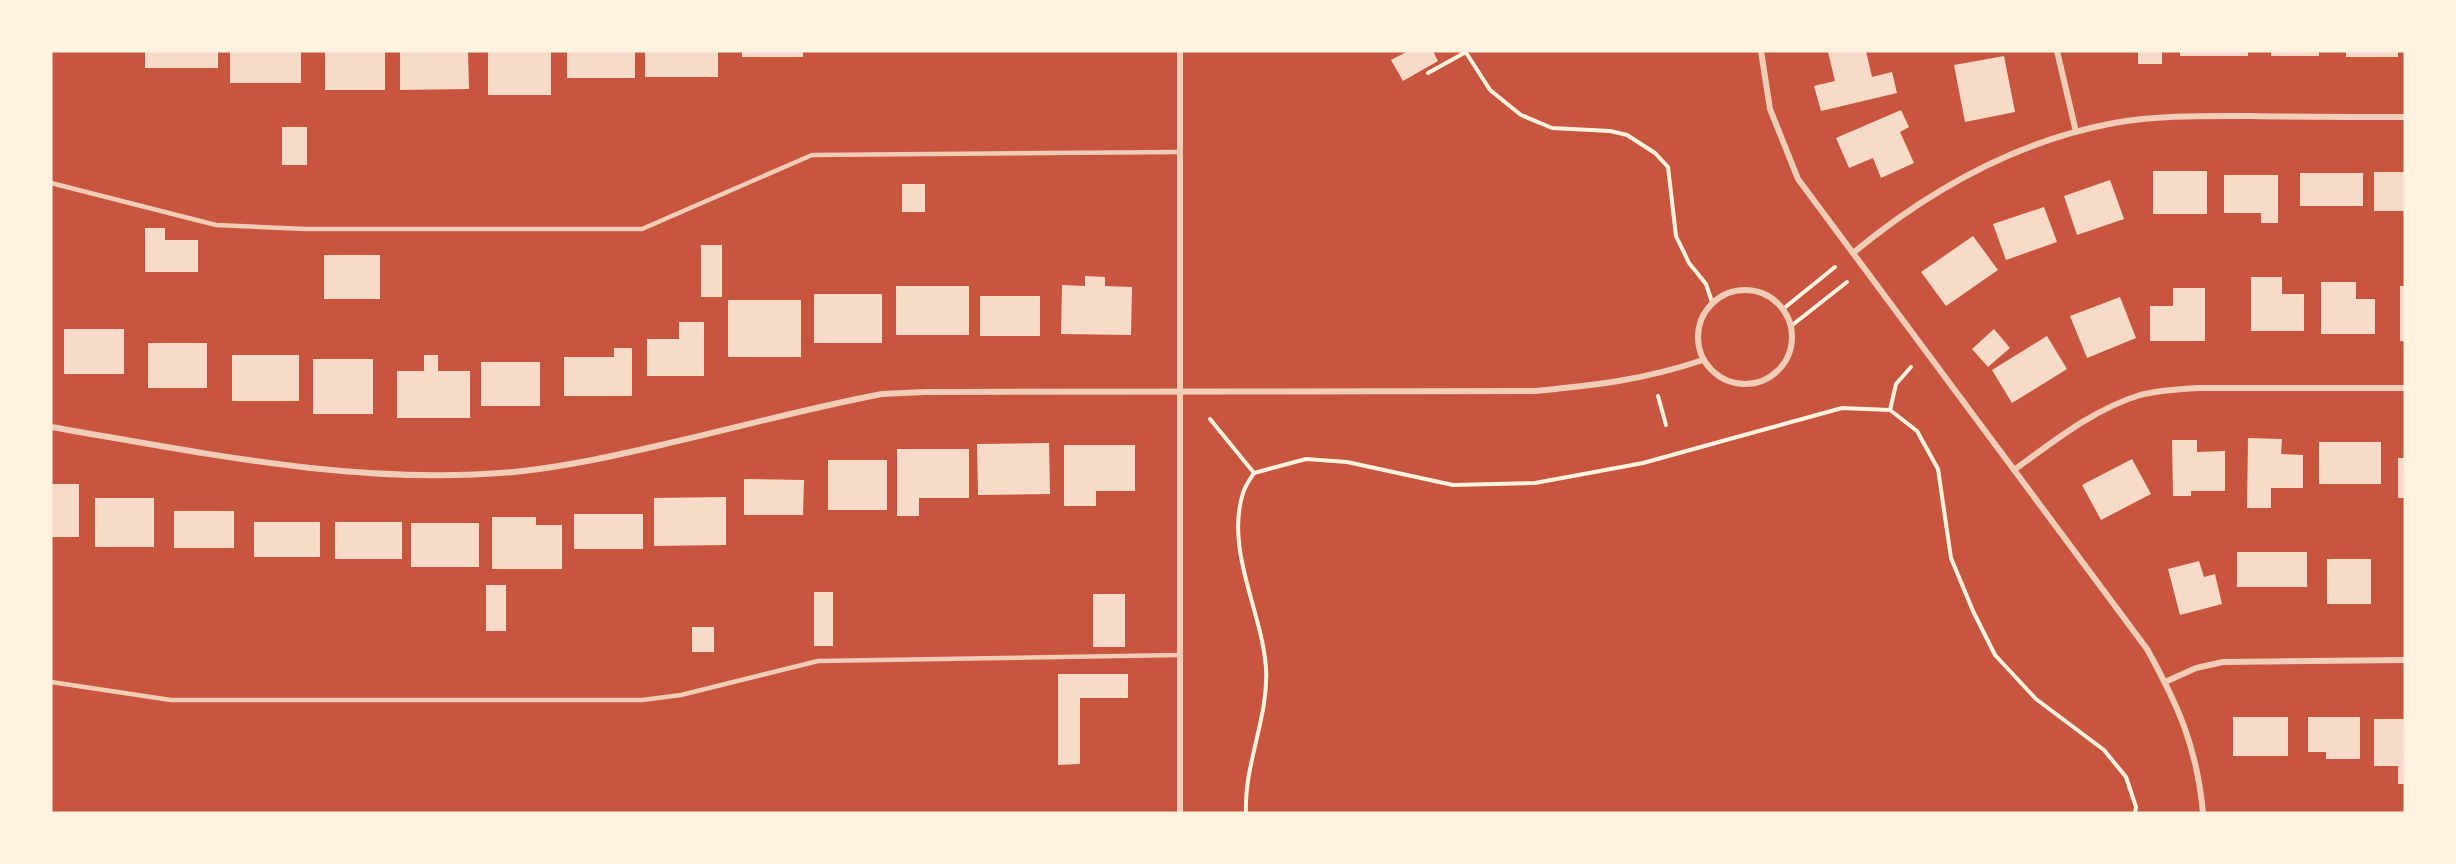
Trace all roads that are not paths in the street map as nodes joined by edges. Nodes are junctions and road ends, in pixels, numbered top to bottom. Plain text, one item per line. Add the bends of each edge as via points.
1 (1180, 51) edge
2 (1761, 51) edge
3 (2057, 51) edge
4 (2405, 117) edge
5 (2076, 132) junction
6 (1179, 152) junction
7 (51, 183) edge
8 (1853, 253) junction
9 (1703, 360) junction
10 (2405, 388) edge
11 (1179, 393) junction
12 (51, 427) edge
13 (2013, 470) junction
14 (1179, 655) junction
15 (2405, 660) edge
16 (51, 682) edge
17 (2165, 682) junction
18 (1180, 813) edge
19 (2203, 813) edge

1 - 6 street
2 - 8 street via 1770,109 1789,160 1798,179
3 - 5 street
4 - 5 street via 2171,116
5 - 8 street via 1995,161 1950,185
6 - 7 lane via 812,155 642,229 305,229 216,225
6 - 11 street
8 - 13 street
9 - 9 street via 1698,330 1702,315 1712,302 1725,294 1749,290 1772,298 1784,309 1792,339 1784,365 1774,375 1762,381 1735,384 1711,371
9 - 11 street via 1615,383 1535,391
10 - 13 street via 2199,388 2141,395 2075,426
11 - 12 street via 882,394 573,464 438,476 271,463
11 - 14 street
13 - 17 street via 2147,649
14 - 16 lane via 818,661 642,700 171,700
14 - 18 street
15 - 17 street via 2223,662 2196,668
17 - 19 street via 2192,745

